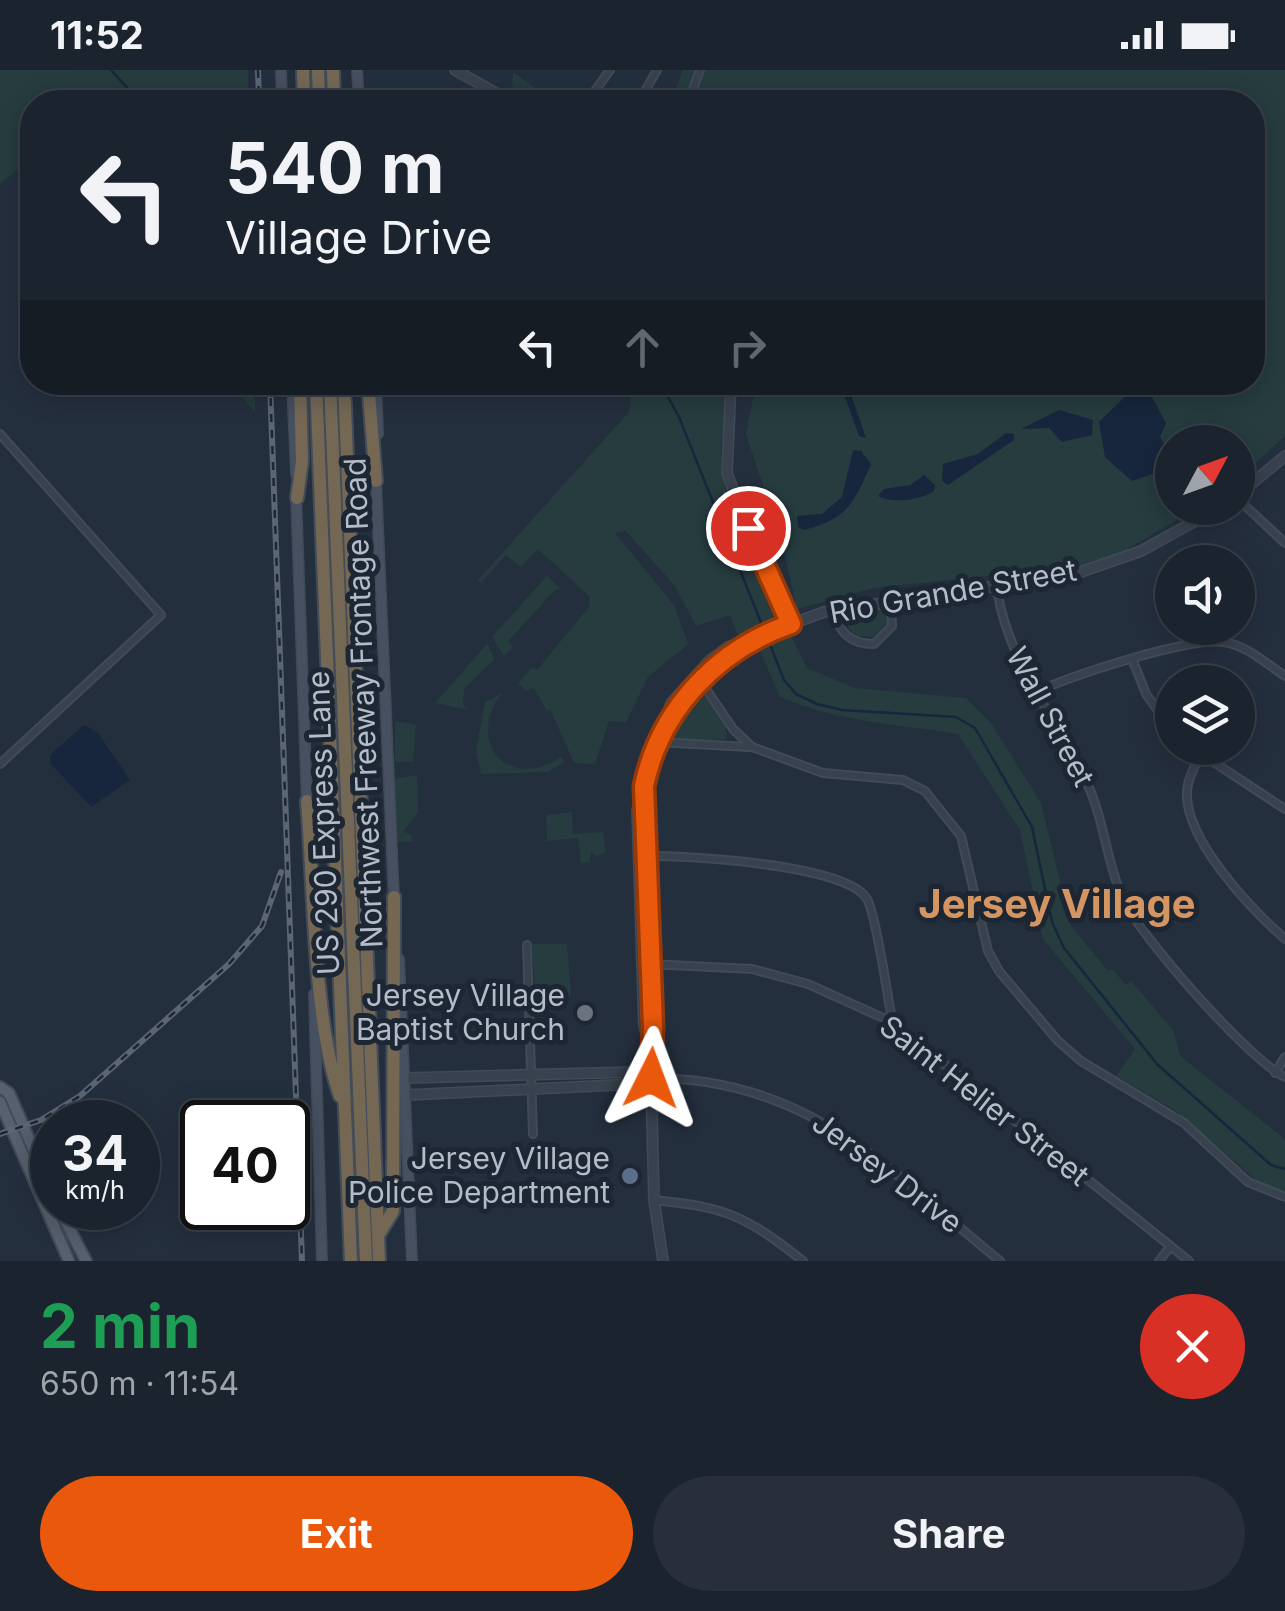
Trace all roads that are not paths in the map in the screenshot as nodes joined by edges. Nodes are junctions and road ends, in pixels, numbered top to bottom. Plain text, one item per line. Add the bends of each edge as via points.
1 (455, 70) edge
2 (491, 90) edge
3 (297, 395) edge
4 (317, 395) edge
5 (331, 395) edge
6 (345, 395) edge
7 (369, 395) edge
8 (376, 395) edge
9 (730, 395) edge
10 (0, 434) edge
11 (1285, 456) edge
12 (376, 480) junction
13 (1255, 482) edge
14 (296, 498) joint
15 (1255, 514) edge
16 (1188, 525) edge
17 (1285, 544) edge
18 (996, 589) junction
19 (891, 599) junction
20 (833, 610) junction
21 (791, 624) junction
22 (1133, 661) junction
23 (1285, 676) edge
24 (698, 677) junction
25 (1035, 693) junction
26 (1155, 707) edge
27 (656, 741) junction
28 (752, 747) junction
29 (0, 764) edge
30 (1197, 765) edge
31 (1218, 765) edge
32 (307, 801) junction
33 (1285, 810) edge
34 (643, 856) junction
35 (394, 898) junction
36 (1285, 939) edge
37 (526, 945) dead end
38 (647, 964) junction
39 (892, 1022) junction
40 (1285, 1057) edge
41 (1275, 1072) junction
42 (1285, 1077) edge
43 (406, 1078) junction
44 (651, 1078) junction
45 (532, 1083) junction
46 (0, 1087) edge
47 (407, 1095) junction
48 (0, 1102) edge
49 (346, 1111) junction
50 (534, 1134) dead end
51 (30, 1141) edge
52 (1285, 1197) edge
53 (654, 1200) junction
54 (70, 1230) edge
55 (378, 1236) junction
56 (1170, 1247) junction
57 (83, 1258) edge
58 (70, 1261) edge
59 (322, 1261) edge
60 (351, 1261) edge
61 (366, 1261) edge
62 (379, 1261) edge
63 (412, 1261) edge
64 (663, 1261) edge
65 (803, 1261) edge
66 (1000, 1261) edge
67 (1158, 1261) edge
68 (1189, 1261) edge

1 - 2 street
3 - 14 highway via 302,462
4 - 49 highway
5 - 61 highway, US 290 Express Lane
6 - 55 highway
7 - 12 highway
8 - 12 main road, Northwest Freeway Frontage Road
9 - 21 street via 727,474
10 - 29 street via 162,615
11 - 13 street
12 - 35 main road, Northwest Freeway Frontage Road
14 - 32 main road, Northwest Freeway Frontage Road
15 - 17 street
16 - 18 street, Rio Grande Street via 1075,574
18 - 19 street, Rio Grande Street
18 - 25 street, Wall Street via 1002,622
19 - 20 street, Rio Grande Street
19 - 20 street via 892,626 874,644 847,637
20 - 21 street, Rio Grande Street
21 - 24 street, Rio Grande Street via 739,645
22 - 23 street via 1220,641 1244,647
22 - 25 street via 1061,679
22 - 26 street
24 - 27 street, Rio Grande Street
24 - 28 street
25 - 41 street, Wall Street via 1085,778 1124,901 1252,1054
27 - 28 street
27 - 34 street, Rio Grande Street via 637,810
28 - 52 street via 824,772 903,780 925,791 961,836 988,951 1058,1041 1184,1123 1248,1182
30 - 36 street via 1187,790 1190,818 1240,892
31 - 33 street
32 - 49 highway via 333,1076
32 - 59 main road, Northwest Freeway Frontage Road
34 - 38 street, Rio Grande Street
34 - 39 street via 731,858 850,884 867,898
35 - 43 main road, Northwest Freeway Frontage Road
35 - 55 highway via 393,1211
37 - 45 street
38 - 39 street, Saint Helier Street via 752,969 808,984
38 - 44 street, Rio Grande Street via 644,1026
39 - 56 street, Saint Helier Street
40 - 41 street
41 - 42 street, Wall Street
43 - 45 street, Jersey Drive
43 - 47 main road, Northwest Freeway Frontage Road
44 - 45 street, Jersey Drive via 635,1072
44 - 53 street, Rio Grande Street
44 - 66 street, Jersey Drive via 732,1084 817,1117
45 - 47 street, Jersey Drive
45 - 50 street
46 - 51 main road via 9,1092
47 - 63 main road, Northwest Freeway Frontage Road
48 - 58 main road
49 - 60 highway
53 - 64 street, Rio Grande Street
53 - 65 street via 731,1212
54 - 57 main road
55 - 62 highway
56 - 67 street
56 - 68 street, Saint Helier Street

